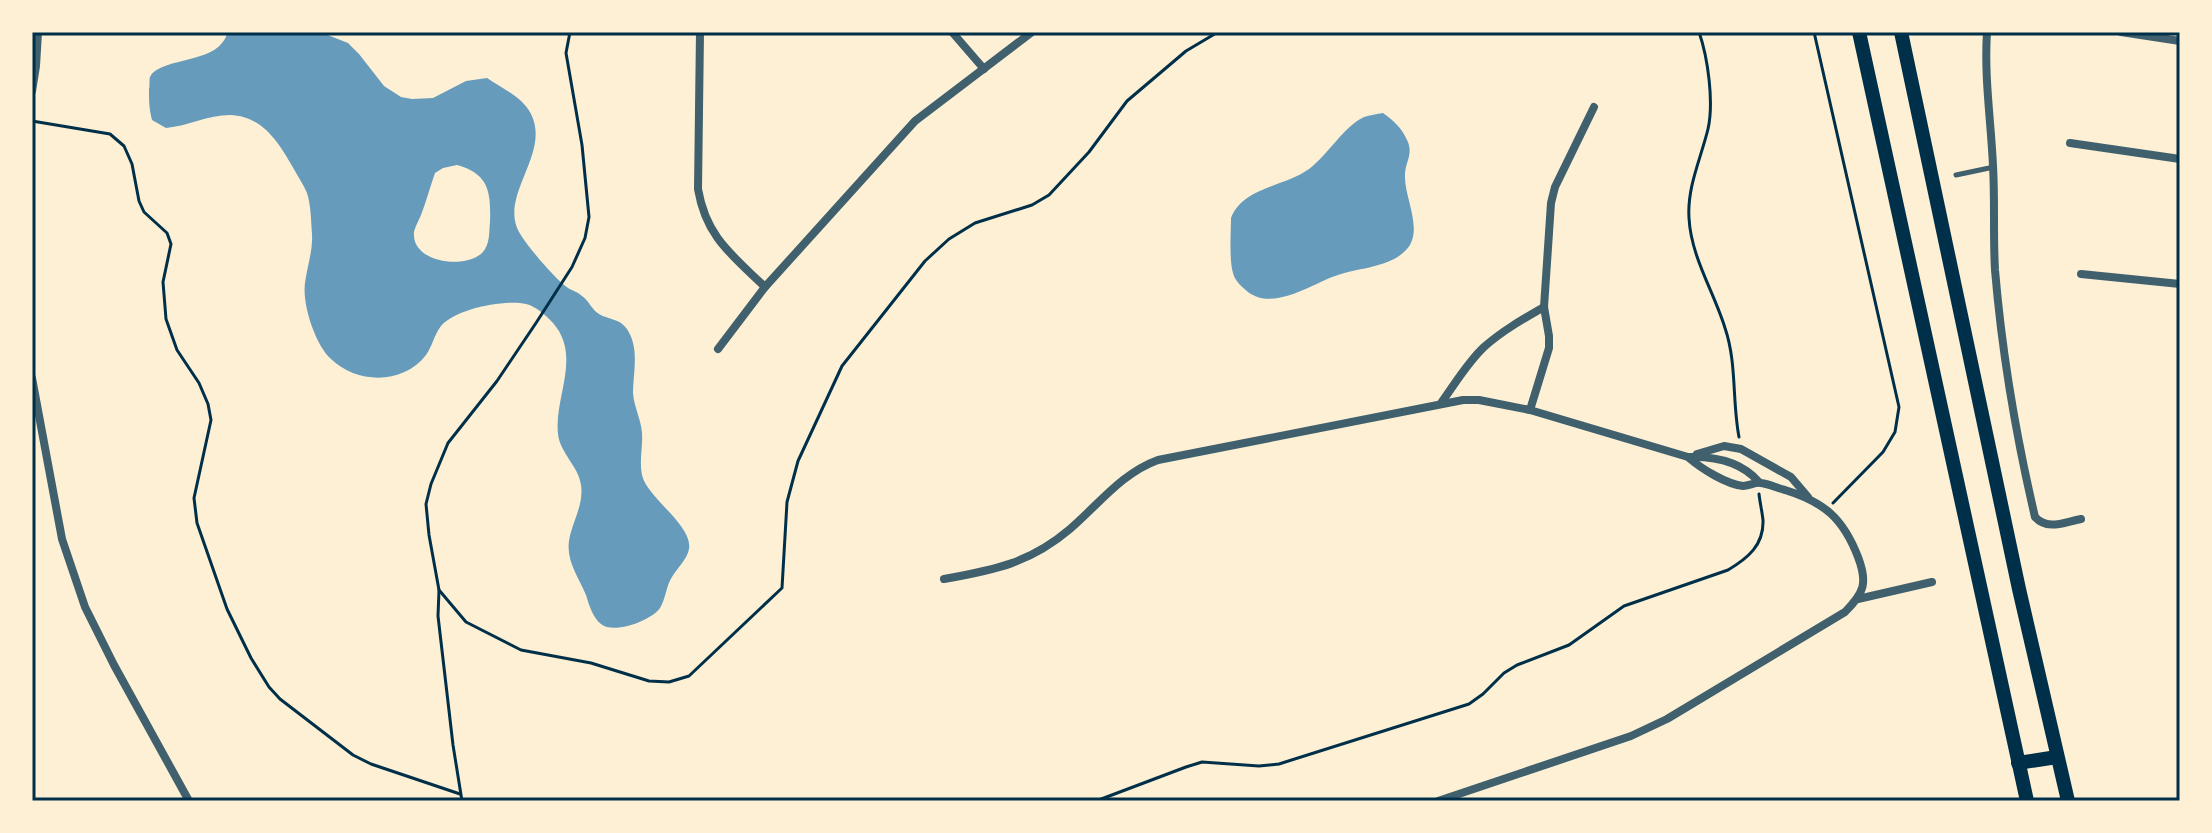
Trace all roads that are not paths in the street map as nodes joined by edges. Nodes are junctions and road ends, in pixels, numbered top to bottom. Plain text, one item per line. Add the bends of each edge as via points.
1 (38, 32) edge
2 (700, 32) edge
3 (952, 32) edge
4 (1032, 32) edge
5 (1859, 32) edge
6 (1901, 32) edge
7 (1987, 32) edge
8 (2121, 32) edge
9 (2180, 41) edge
10 (34, 66) edge
11 (984, 69) junction
12 (32, 91) edge
13 (1594, 107) dead end
14 (2070, 143) dead end
15 (2180, 159) edge
16 (1994, 167) junction
17 (1956, 175) dead end
18 (2081, 274) dead end
19 (2180, 284) edge
20 (765, 287) junction
21 (1544, 307) junction
22 (718, 349) dead end
23 (32, 378) edge
24 (1441, 403) junction
25 (1530, 410) junction
26 (1688, 457) junction
27 (1759, 482) junction
28 (1808, 497) junction
29 (2081, 519) dead end
30 (944, 579) dead end
31 (1932, 582) dead end
32 (1858, 599) junction
33 (2057, 757) junction
34 (2018, 763) junction
35 (189, 801) edge
36 (1438, 801) edge
37 (2027, 801) edge
38 (2068, 801) edge

1 - 10 street
2 - 20 street via 700,206 718,241
3 - 11 street
4 - 11 street
5 - 34 main road
6 - 33 main road
7 - 16 street
8 - 9 street
10 - 12 street
11 - 20 street via 915,121
13 - 21 street via 1555,187
14 - 15 street
16 - 17 lane
16 - 29 street via 2002,338 2035,517 2049,526
18 - 19 street
20 - 22 street
21 - 24 street via 1485,346
21 - 25 street via 1549,348
23 - 35 street via 62,539 85,607
24 - 25 street via 1479,400
24 - 30 street via 1150,463 1127,475 1043,549 1018,562
25 - 26 street
26 - 27 street via 1731,463 1749,470
26 - 27 street via 1707,473 1744,486
26 - 28 street via 1724,446 1741,449 1791,477
27 - 28 street
28 - 32 street via 1842,523 1853,543 1864,584
31 - 32 street
32 - 36 street via 1845,612 1667,719
33 - 34 main road
33 - 38 main road
34 - 37 main road

